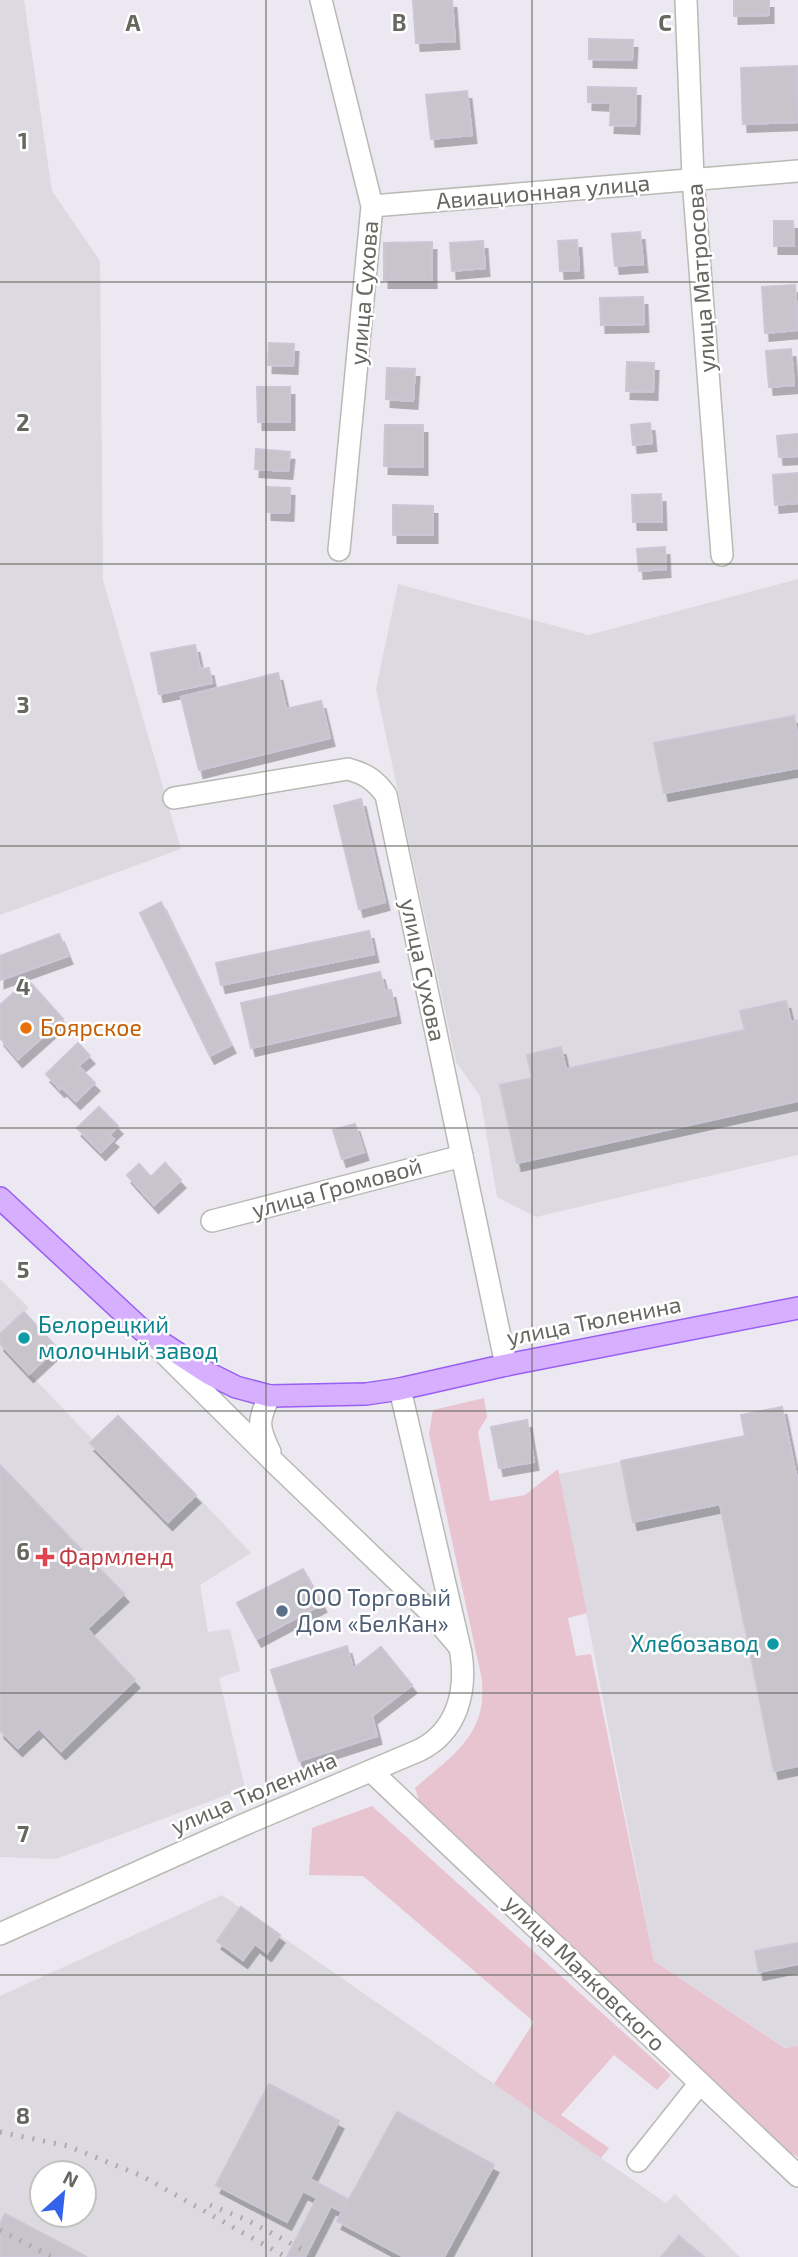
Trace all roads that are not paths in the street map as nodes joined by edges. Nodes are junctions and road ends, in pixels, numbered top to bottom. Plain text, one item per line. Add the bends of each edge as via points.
1 (321, 0) edge
2 (686, 0) edge
3 (798, 171) edge
4 (694, 178) junction
5 (372, 206) junction
6 (339, 550) dead end
7 (722, 555) dead end
8 (174, 798) dead end
9 (462, 1156) junction
10 (0, 1198) edge
11 (212, 1221) dead end
12 (798, 1308) edge
13 (142, 1330) junction
14 (506, 1365) junction
15 (400, 1388) junction
16 (270, 1396) junction
17 (276, 1464) junction
18 (460, 1648) junction
19 (372, 1771) junction
20 (0, 1934) edge
21 (700, 2083) junction
22 (638, 2161) dead end
23 (798, 2176) edge

1 - 5 street, улица Сухова
2 - 4 street, улица Матросова
3 - 4 street, Авиационная улица
4 - 5 street, Авиационная улица
4 - 7 street, улица Матросова
5 - 6 street, улица Сухова
8 - 9 street, улица Сухова via 348,769 377,782 386,795
9 - 11 street, улица Громовой
9 - 14 street, улица Сухова
10 - 13 main road, улица Тюленина
12 - 14 main road, улица Тюленина
13 - 16 main road, улица Тюленина via 208,1373
13 - 17 street, улица Тюленина
14 - 15 main road, улица Тюленина
15 - 16 main road, улица Тюленина via 366,1394
15 - 18 street, улица Тюленина
16 - 17 street via 259,1420
17 - 18 street, улица Тюленина via 428,1610
18 - 19 street, улица Тюленина via 462,1695 447,1726 430,1745
19 - 20 street, улица Тюленина
19 - 21 street, улица Маяковского
21 - 22 street
21 - 23 street, улица Маяковского

